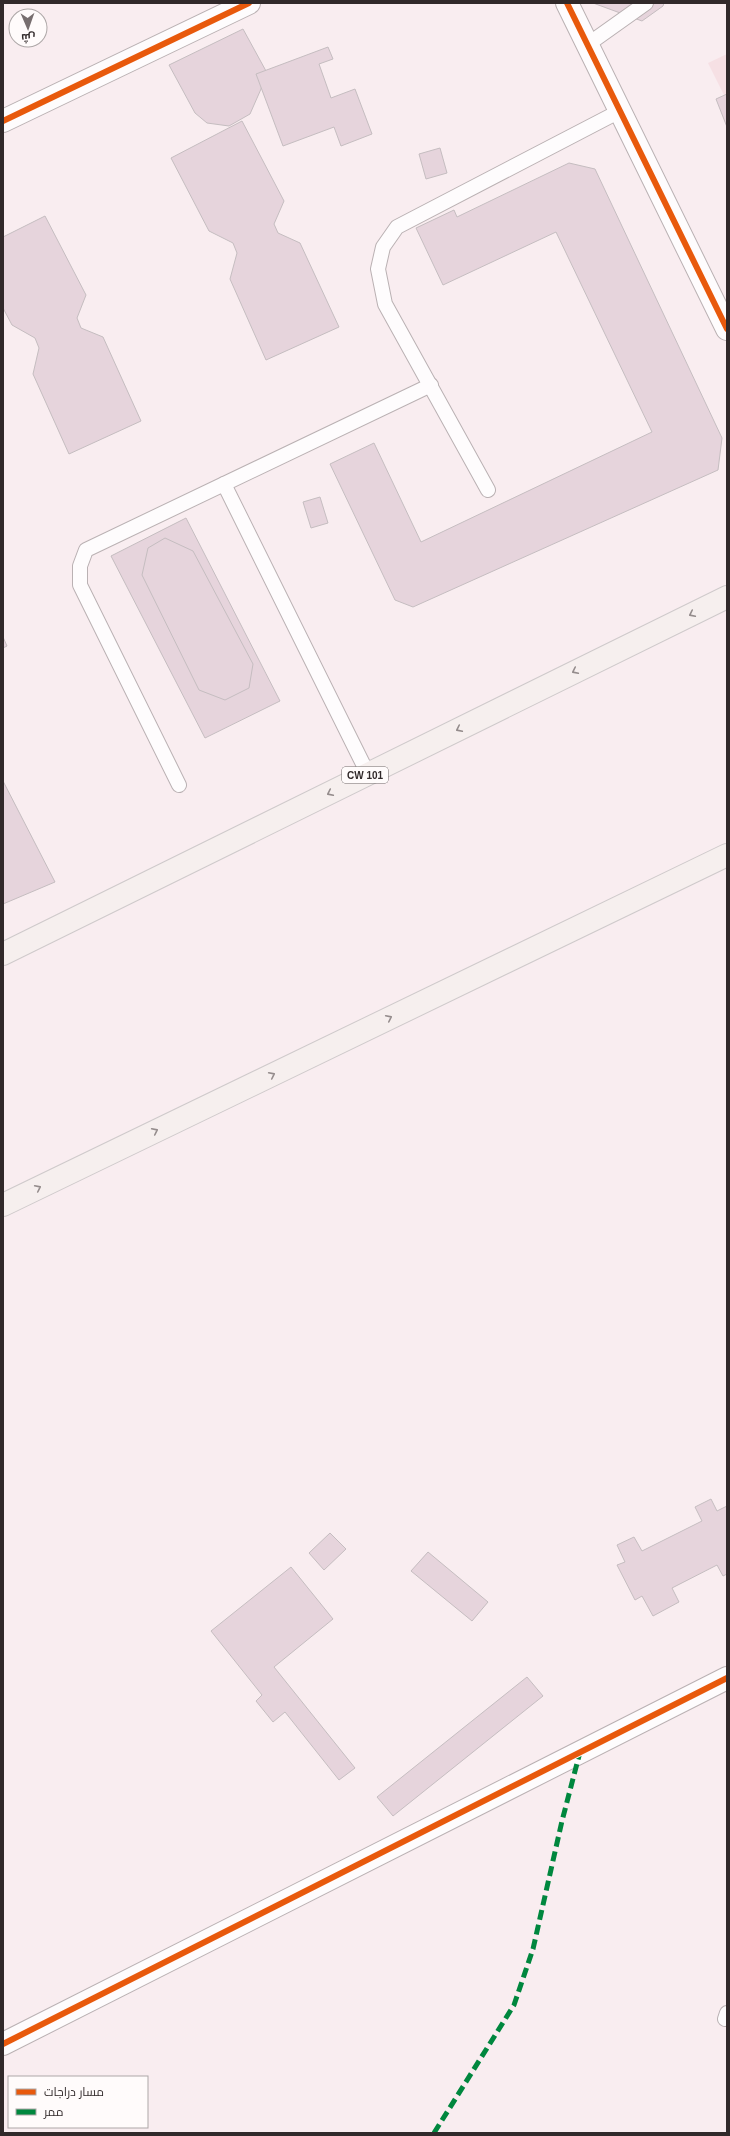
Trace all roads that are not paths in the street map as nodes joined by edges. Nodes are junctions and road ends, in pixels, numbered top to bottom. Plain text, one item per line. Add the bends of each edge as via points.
1 (249, 3) edge
2 (567, 3) edge
3 (646, 3) edge
4 (587, 45) junction
5 (620, 111) junction
6 (3, 121) edge
7 (727, 330) edge
8 (431, 385) junction
9 (224, 484) junction
10 (488, 490) dead end
11 (727, 597) edge
12 (368, 774) junction
13 (179, 785) dead end
14 (727, 855) edge
15 (3, 954) edge
16 (3, 1205) edge
17 (727, 1678) edge
18 (3, 2044) edge

1 - 6 street
2 - 4 street
3 - 4 lane
4 - 5 street
5 - 7 street
5 - 8 lane via 397,227 383,247 378,270 386,304
8 - 9 lane
8 - 10 lane
9 - 12 lane
9 - 13 lane via 86,550 80,566 80,585
11 -> 12 main road, CW 101
12 -> 15 main road, CW 101
16 -> 14 main road
17 - 18 street

